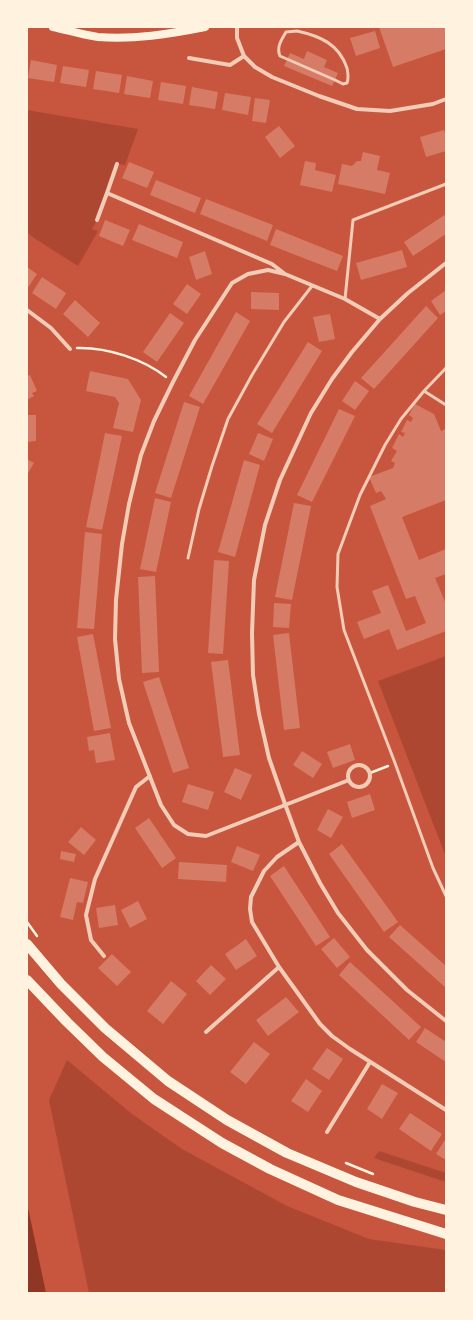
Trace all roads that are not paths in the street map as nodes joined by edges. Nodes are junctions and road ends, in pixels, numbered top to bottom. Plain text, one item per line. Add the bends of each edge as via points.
1 (52, 27) edge
2 (205, 27) edge
3 (237, 27) edge
4 (285, 27) edge
5 (286, 32) junction
6 (244, 56) junction
7 (189, 58) dead end
8 (446, 99) edge
9 (117, 164) dead end
10 (446, 184) edge
11 (107, 193) junction
12 (97, 220) dead end
13 (446, 263) edge
14 (285, 274) junction
15 (312, 286) junction
16 (345, 299) junction
17 (27, 310) edge
18 (380, 319) junction
19 (70, 349) road end
20 (446, 368) edge
21 (424, 391) junction
22 (446, 405) edge
23 (188, 558) dead end
24 (150, 776) junction
25 (349, 780) junction
26 (285, 804) junction
27 (299, 842) junction
28 (446, 896) edge
29 (27, 944) edge
30 (104, 956) dead end
31 (279, 968) junction
32 (27, 980) edge
33 (446, 1021) edge
34 (206, 1032) dead end
35 (370, 1062) junction
36 (446, 1110) edge
37 (327, 1132) dead end
38 (446, 1210) edge
39 (446, 1234) edge

1 - 2 main road via 98,37 134,37
3 - 6 street via 237,38
4 - 5 lane
5 - 5 lane via 313,34 338,50 348,72 347,83 343,84 280,56 279,47
6 - 7 street via 230,65
6 - 8 street via 255,67 272,77 357,109 390,111 433,104
9 - 11 street
10 - 16 lane via 353,220
11 - 12 street
11 - 14 street via 272,264
13 - 18 street
14 - 15 street
14 - 24 street via 268,270 248,274 232,283 195,340 154,421 141,455 122,544 115,639 119,679 130,723
15 - 16 street
15 - 23 lane via 284,322 228,419 199,509
16 - 18 street
17 - 19 street via 51,328
18 - 26 street via 332,379 312,413 280,480 265,525 254,580 253,675 269,758
20 - 21 lane
21 - 22 lane
21 - 28 lane via 401,418 360,495 338,554 337,587 344,630 396,763 432,868
24 - 26 street via 161,805 174,825 188,834 206,836
24 - 30 street via 136,787 95,879 86,915 91,940
25 - 25 street via 349,772 354,767 365,766 369,770 369,781 364,786 358,788
25 - 26 street
26 - 27 street
27 - 31 street via 277,856 264,871 251,898 252,922
27 - 33 street via 338,913 367,950 408,990
29 - 38 main road via 61,984 105,1028 168,1081 227,1120 287,1153 342,1176 415,1202
31 - 34 street
31 - 35 street via 320,1024
32 - 39 main road via 103,1057 154,1099 222,1144 338,1200
35 - 36 street
35 - 37 street

